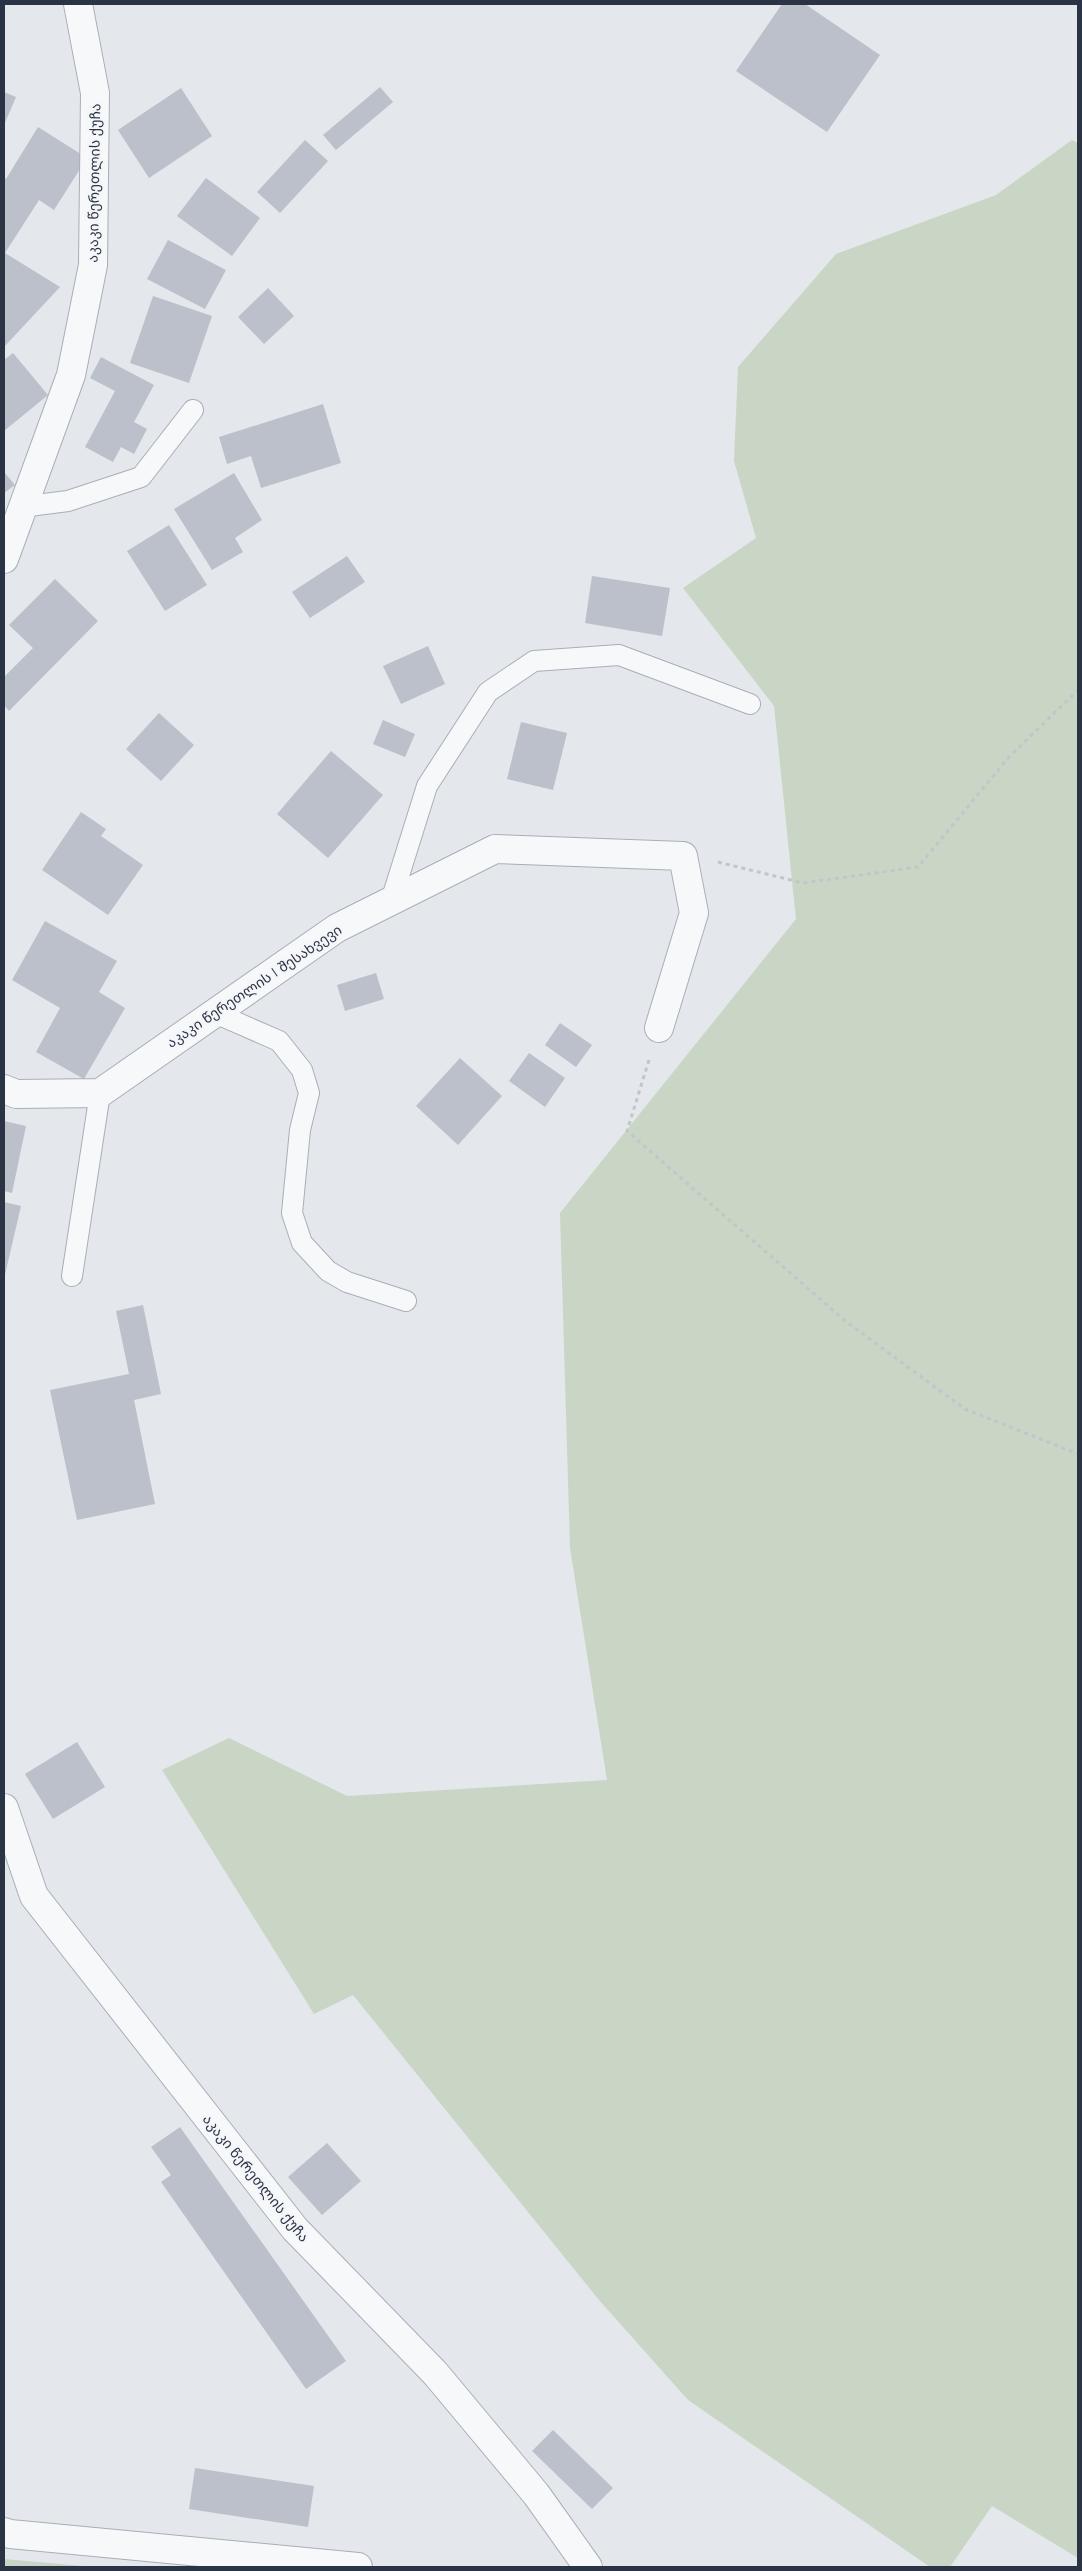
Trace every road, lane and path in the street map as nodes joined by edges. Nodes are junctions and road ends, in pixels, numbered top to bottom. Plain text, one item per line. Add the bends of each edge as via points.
1 (78, 4) edge
2 (193, 410) dead end
3 (21, 507) junction
4 (4, 559) edge
5 (1078, 690) edge
6 (750, 704) dead end
7 (683, 856) junction
8 (391, 901) junction
9 (214, 1013) junction
10 (660, 1028) joint
11 (4, 1089) edge
12 (100, 1093) junction
13 (72, 1276) dead end
14 (406, 1301) dead end
15 (1078, 1454) edge
16 (4, 1808) edge
17 (4, 2532) edge
18 (358, 2567) edge
19 (588, 2567) edge

1 - 3 street, აკაკი წერეთლის ქუჩა via 95,93 93,265 71,375
2 - 3 lane via 141,477 68,501
3 - 4 street, აკაკი წერეთლის ქუჩა
5 - 7 path via 1009,757 918,867 803,883
6 - 8 lane via 619,655 534,661 488,692 427,786
7 - 8 street, აკაკი წერეთლის I შესახვევი via 495,850
7 - 10 street via 694,913
8 - 9 street, აკაკი წერეთლის I შესახვევი via 337,928
9 - 12 street, აკაკი წერეთლის I შესახვევი
9 - 14 lane via 279,1042 302,1070 309,1093 300,1130 292,1213 302,1243 328,1271 347,1282
10 - 15 path via 627,1131 844,1320 965,1409
11 - 12 street via 16,1094
12 - 13 lane
16 - 19 street, აკაკი წერეთლის ქუჩა via 34,1896 295,2229 435,2373 536,2494
17 - 18 street

